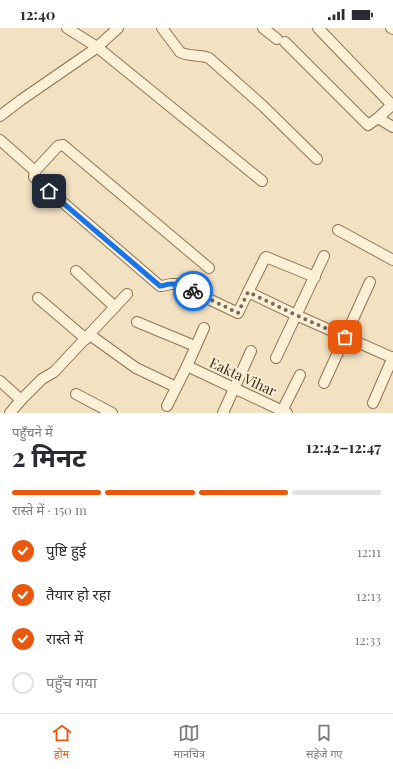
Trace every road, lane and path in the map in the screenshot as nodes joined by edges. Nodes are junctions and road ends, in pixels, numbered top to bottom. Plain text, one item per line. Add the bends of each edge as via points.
1 (67, 28) edge
2 (118, 28) edge
3 (162, 28) edge
4 (263, 28) edge
5 (318, 28) edge
6 (97, 47) junction
7 (0, 116) edge
8 (378, 118) junction
9 (393, 127) edge
10 (0, 140) edge
11 (317, 159) dead end
12 (35, 171) junction
13 (262, 181) dead end
14 (338, 230) dead end
15 (324, 256) dead end
16 (393, 260) edge
17 (209, 268) dead end
18 (76, 271) dead end
19 (315, 277) junction
20 (370, 282) dead end
21 (248, 292) junction
22 (127, 294) dead end
23 (38, 298) dead end
24 (115, 307) junction
25 (296, 315) junction
26 (137, 322) dead end
27 (204, 328) dead end
28 (88, 337) junction
29 (345, 337) junction
30 (195, 346) junction
31 (251, 351) dead end
32 (276, 358) dead end
33 (393, 358) edge
34 (187, 366) junction
35 (300, 375) dead end
36 (0, 381) edge
37 (324, 383) dead end
38 (176, 387) junction
39 (235, 388) junction
40 (76, 394) dead end
41 (21, 400) junction
42 (373, 403) dead end
43 (167, 406) dead end
44 (283, 412) edge
45 (10, 413) edge
46 (112, 413) edge
47 (223, 413) edge

1 - 6 street
2 - 6 street
3 - 11 street via 180,52 209,58
4 - 8 street via 281,41 368,125
5 - 8 street via 392,105
6 - 7 street
6 - 13 street
8 - 9 street
10 - 12 street
12 - 17 street via 58,146 63,144
12 - 21 street via 34,177 38,181 160,286 177,284 238,313
14 - 16 street
15 - 19 street
18 - 24 street
19 - 21 street via 266,257
19 - 25 street
20 - 29 street
21 - 25 street
22 - 24 street
23 - 28 street
24 - 28 street
25 - 29 street
25 - 32 street
26 - 30 street
27 - 30 street
28 - 38 street via 136,368
28 - 41 street via 54,372 42,379
29 - 33 street
29 - 37 street
30 - 34 street
31 - 39 street
33 - 42 street
34 - 38 street
34 - 39 street, Eakta Vihar
35 - 44 street
36 - 41 street
38 - 43 street
39 - 44 street, Eakta Vihar
39 - 47 street
40 - 46 street
41 - 45 street

